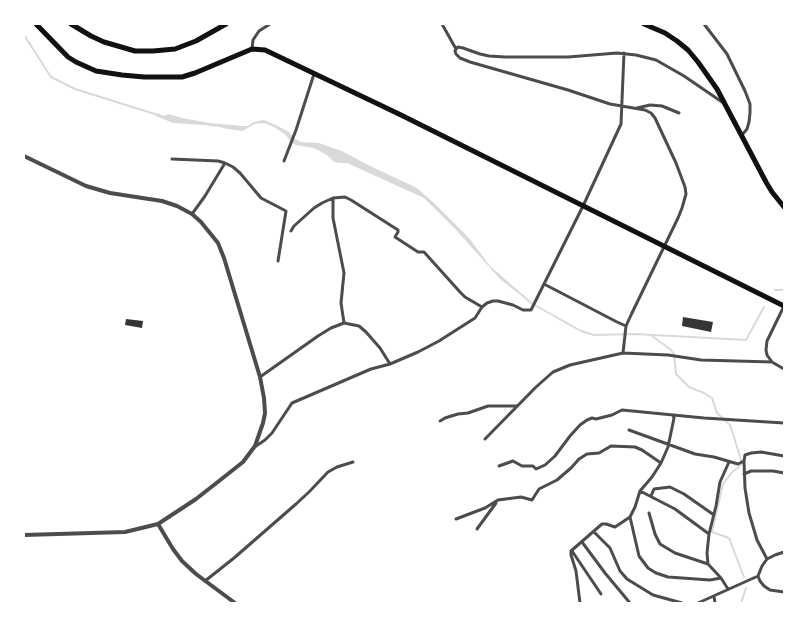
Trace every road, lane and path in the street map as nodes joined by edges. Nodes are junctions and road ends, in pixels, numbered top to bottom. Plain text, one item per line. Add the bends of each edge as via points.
1 (36, 24) edge
2 (71, 24) edge
3 (226, 24) edge
4 (270, 24) edge
5 (442, 24) edge
6 (644, 24) edge
7 (704, 24) edge
8 (252, 49) junction
9 (456, 49) junction
10 (624, 54) junction
11 (315, 73) junction
12 (725, 104) junction
13 (622, 107) junction
14 (637, 108) junction
15 (679, 113) dead end
16 (742, 135) junction
17 (24, 156) edge
18 (172, 159) dead end
19 (284, 161) dead end
20 (225, 163) junction
21 (333, 198) junction
22 (583, 206) junction
23 (784, 207) edge
24 (192, 214) junction
25 (291, 231) dead end
26 (664, 246) junction
27 (278, 260) dead end
28 (544, 284) junction
29 (784, 306) edge
30 (482, 307) junction
31 (344, 323) junction
32 (626, 326) junction
33 (624, 353) junction
34 (772, 362) junction
35 (390, 364) junction
36 (784, 369) edge
37 (260, 377) junction
38 (518, 406) junction
39 (673, 415) junction
40 (440, 422) dead end
41 (784, 422) edge
42 (629, 430) dead end
43 (485, 439) dead end
44 (669, 445) junction
45 (255, 446) junction
46 (784, 456) edge
47 (743, 461) junction
48 (353, 462) dead end
49 (729, 462) junction
50 (661, 463) junction
51 (499, 466) dead end
52 (744, 474) junction
53 (784, 474) edge
54 (640, 491) junction
55 (651, 496) junction
56 (498, 500) junction
57 (649, 513) dead end
58 (714, 515) junction
59 (630, 517) junction
60 (456, 519) dead end
61 (158, 524) junction
62 (477, 529) dead end
63 (594, 532) junction
64 (709, 534) junction
65 (24, 536) edge
66 (582, 542) junction
67 (571, 551) junction
68 (784, 552) edge
69 (768, 559) junction
70 (708, 564) junction
71 (758, 576) junction
72 (721, 578) junction
73 (205, 581) junction
74 (728, 589) junction
75 (784, 592) edge
76 (601, 594) dead end
77 (714, 596) junction
78 (236, 603) edge
79 (580, 603) edge
80 (630, 603) edge
81 (682, 603) edge
82 (698, 603) edge
83 (715, 603) edge

1 - 8 main road via 76,62 122,75 182,77
2 - 3 main road via 104,42 135,51 153,51 175,49
4 - 8 street via 258,31
5 - 9 street
6 - 12 main road via 665,33 688,50
7 - 16 street via 727,54 750,104 749,122
8 - 11 main road via 265,50
9 - 10 street via 505,57
9 - 13 street via 460,58 470,62
10 - 12 street via 656,60
10 - 13 street
11 - 19 street
11 - 22 main road
12 - 16 main road
13 - 14 street
13 - 22 street via 621,124
14 - 15 street via 662,106
14 - 26 street via 655,118 685,187 682,208
16 - 23 main road via 766,182
17 - 24 street via 94,189 162,201
18 - 20 street
20 - 24 street
20 - 27 street via 240,173 261,198 286,211
21 - 25 street via 314,208
21 - 30 street via 352,200 398,230 395,238 418,252 424,252 465,297
21 - 31 street via 333,218 344,273 341,303
22 - 26 main road
22 - 28 street
24 - 37 street via 218,243
26 - 29 main road
26 - 32 street
28 - 30 street via 531,310 493,301
28 - 32 street
29 - 34 street via 767,342 767,356
30 - 35 street via 475,318 440,341
31 - 35 street via 359,326 366,332
31 - 37 street via 318,336
32 - 33 street
33 - 34 street
33 - 38 street via 553,372
34 - 36 street
35 - 45 street via 292,402 272,433
37 - 45 street via 265,413
38 - 40 street via 488,406
38 - 43 street
39 - 41 street
39 - 44 street
39 - 51 street via 622,410 592,418 580,425 545,465 536,469 513,461
42 - 44 street
44 - 49 street
44 - 50 street
45 - 61 street via 220,482
46 - 47 street via 751,452
47 - 49 street via 738,464
47 - 52 street
48 - 73 street via 328,472 296,504
49 - 58 street via 720,482
50 - 54 street
50 - 56 street via 642,450 611,446 579,459 557,480 539,489 532,500 521,497
52 - 53 street via 773,471
52 - 69 street via 749,513 757,540
54 - 55 street
54 - 59 street
55 - 58 street via 654,489 670,487
55 - 64 street
56 - 60 street
56 - 62 street
57 - 70 street via 660,544 675,553
58 - 64 street
59 - 63 street via 615,527 602,524
59 - 72 street via 639,556 648,568 668,577
61 - 65 street via 124,532
61 - 73 street via 182,561
63 - 66 street
63 - 81 street via 610,548 627,579 653,595
64 - 70 street
66 - 67 street
66 - 80 street
67 - 76 street
67 - 79 street
68 - 69 street
69 - 71 street
70 - 72 street
71 - 74 street
71 - 75 street via 770,590
72 - 74 street
73 - 78 street
74 - 77 street
77 - 82 street
77 - 83 street

